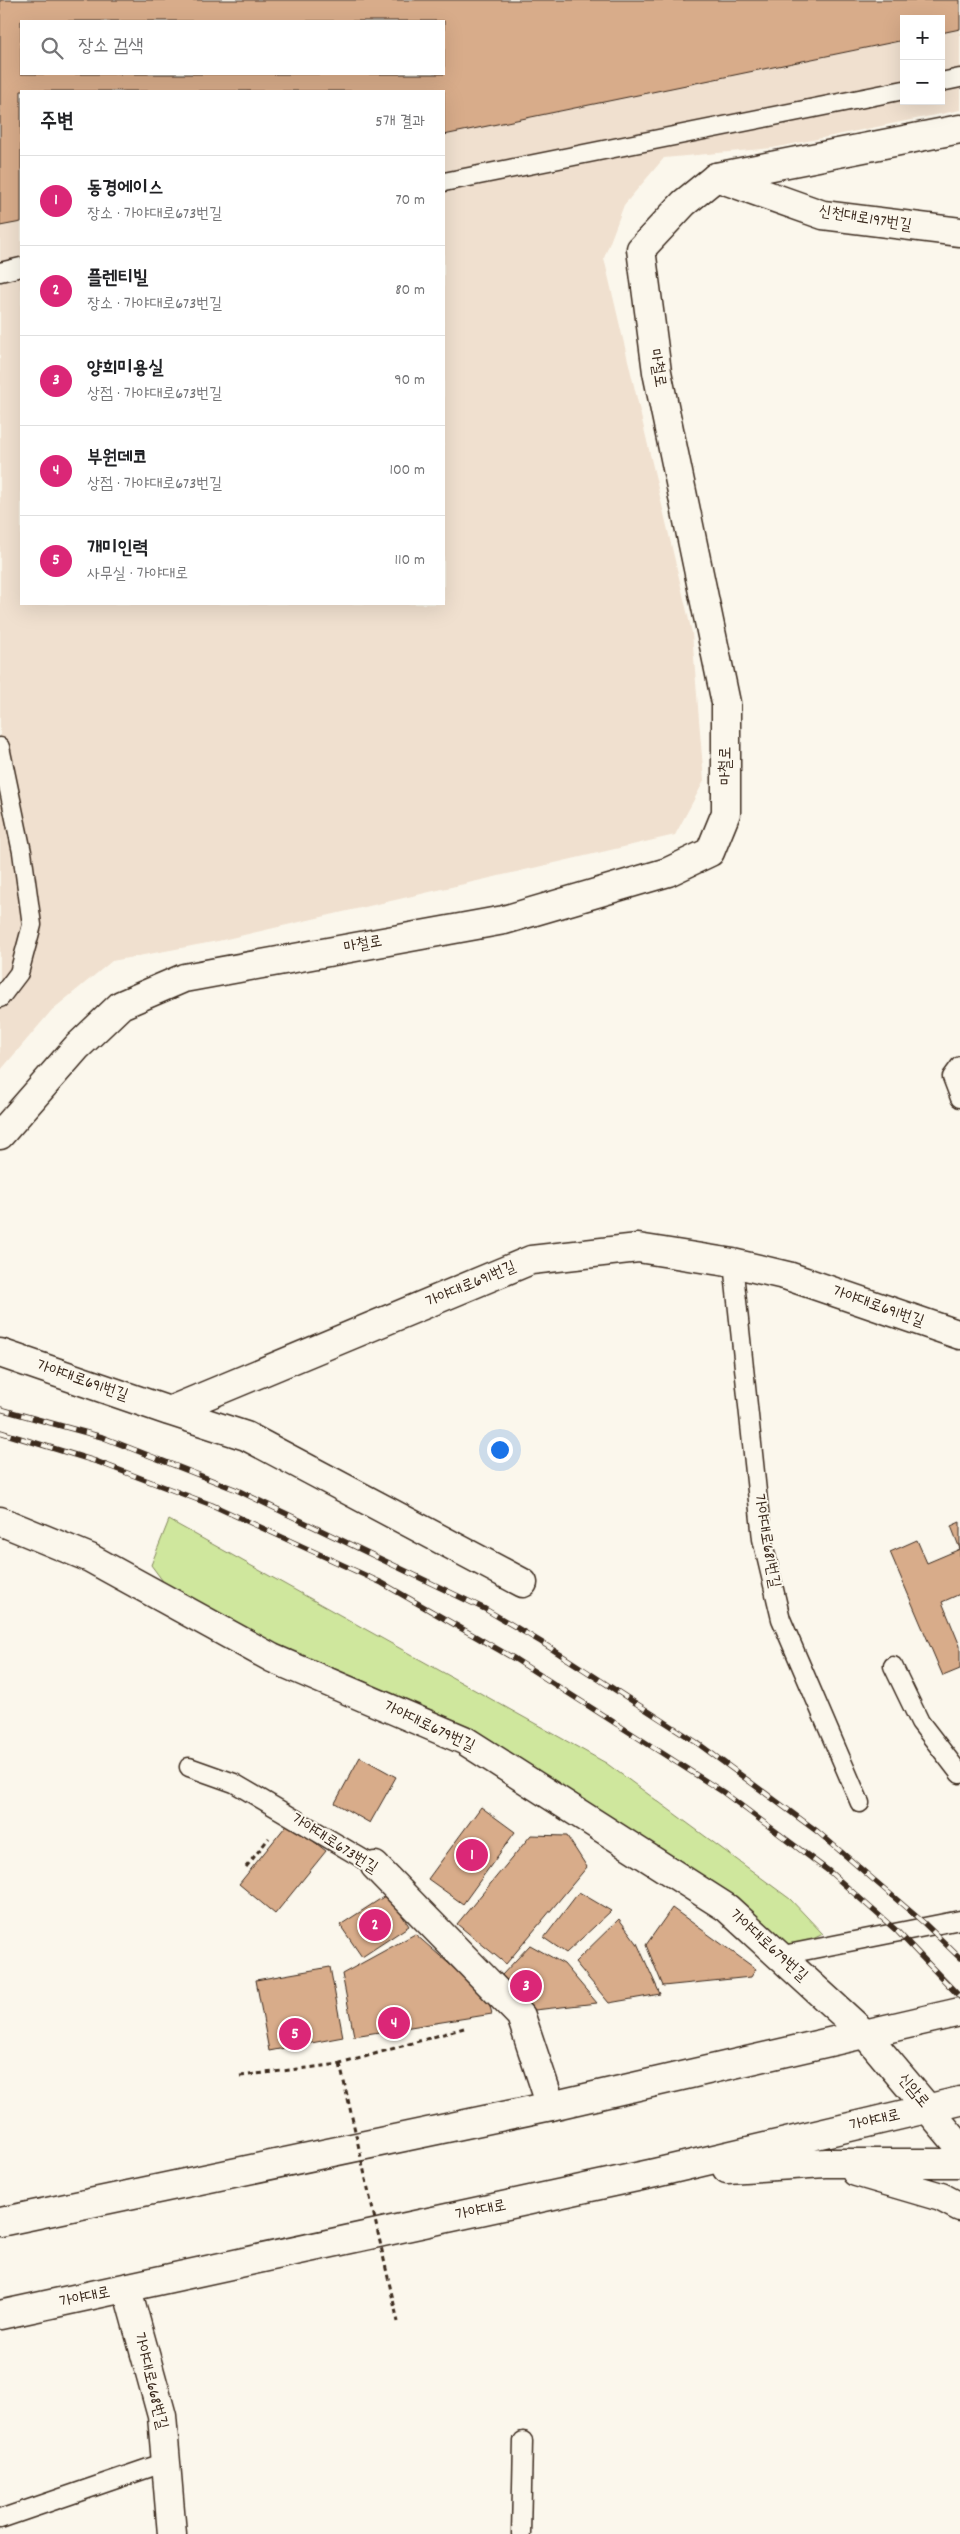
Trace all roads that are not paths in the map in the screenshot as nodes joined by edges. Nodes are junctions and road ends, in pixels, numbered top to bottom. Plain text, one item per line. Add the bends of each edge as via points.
1 (960, 78) edge
2 (945, 81) edge
3 (900, 91) edge
4 (960, 129) edge
5 (716, 177) junction
6 (445, 182) edge
7 (960, 232) edge
8 (20, 267) edge
9 (0, 272) edge
10 (0, 747) edge
11 (7, 811) edge
12 (0, 998) edge
13 (960, 1066) edge
14 (960, 1098) edge
15 (0, 1135) edge
16 (733, 1263) junction
17 (960, 1335) edge
18 (0, 1353) edge
19 (169, 1412) junction
20 (0, 1521) edge
21 (523, 1583) dead end
22 (893, 1666) dead end
23 (189, 1767) dead end
24 (960, 1774) edge
25 (860, 1803) dead end
26 (375, 1866) joint
27 (960, 1920) edge
28 (778, 1956) junction
29 (960, 2012) edge
30 (866, 2035) junction
31 (960, 2101) edge
32 (552, 2106) junction
33 (928, 2109) junction
34 (960, 2147) edge
35 (960, 2163) edge
36 (826, 2164) junction
37 (655, 2172) junction
38 (960, 2206) edge
39 (0, 2222) edge
40 (127, 2289) junction
41 (0, 2316) edge
42 (523, 2441) dead end
43 (166, 2462) junction
44 (0, 2519) edge
45 (172, 2534) edge
46 (521, 2534) edge

1 - 2 lane
3 - 6 lane
4 - 5 main road, 마철로
5 - 7 main road, 신천대로197번길 via 823,215
5 - 15 main road, 마철로 via 684,203 641,249 657,372 726,703 726,813 710,852 668,872 504,920 184,978 122,1005 77,1047
8 - 9 lane
10 - 11 lane
11 - 12 lane via 32,925 19,973
13 - 14 lane via 952,1077
16 - 17 main road, 가야대로691번길 via 788,1276
16 - 19 main road, 가야대로691번길 via 638,1248 531,1260
16 - 25 lane, 가야대로681번길 via 762,1539 778,1610
18 - 19 main road, 가야대로691번길
19 - 21 main road via 246,1436
20 - 28 main road, 가야대로679번길 via 90,1558 272,1658 464,1740 727,1908
22 - 24 lane via 920,1722
23 - 26 lane, 가야대로673번길 via 234,1783
26 - 32 main road, 가야대로673번길 via 521,2016
27 - 28 lane
28 - 30 main road, 가야대로679번길
29 - 30 main road
30 - 32 main road
30 - 33 main road, 신암로
31 - 33 main road, 가야대로
32 - 39 main road
33 - 34 main road, 신암로
33 - 37 main road, 가야대로
35 - 36 main road
36 - 37 main road
36 - 38 main road via 941,2196
37 - 40 main road, 가야대로
40 - 41 main road, 가야대로
40 - 43 main road, 가야대로668번길 via 162,2416
42 - 46 lane
43 - 44 lane
43 - 45 main road, 가야대로668번길

